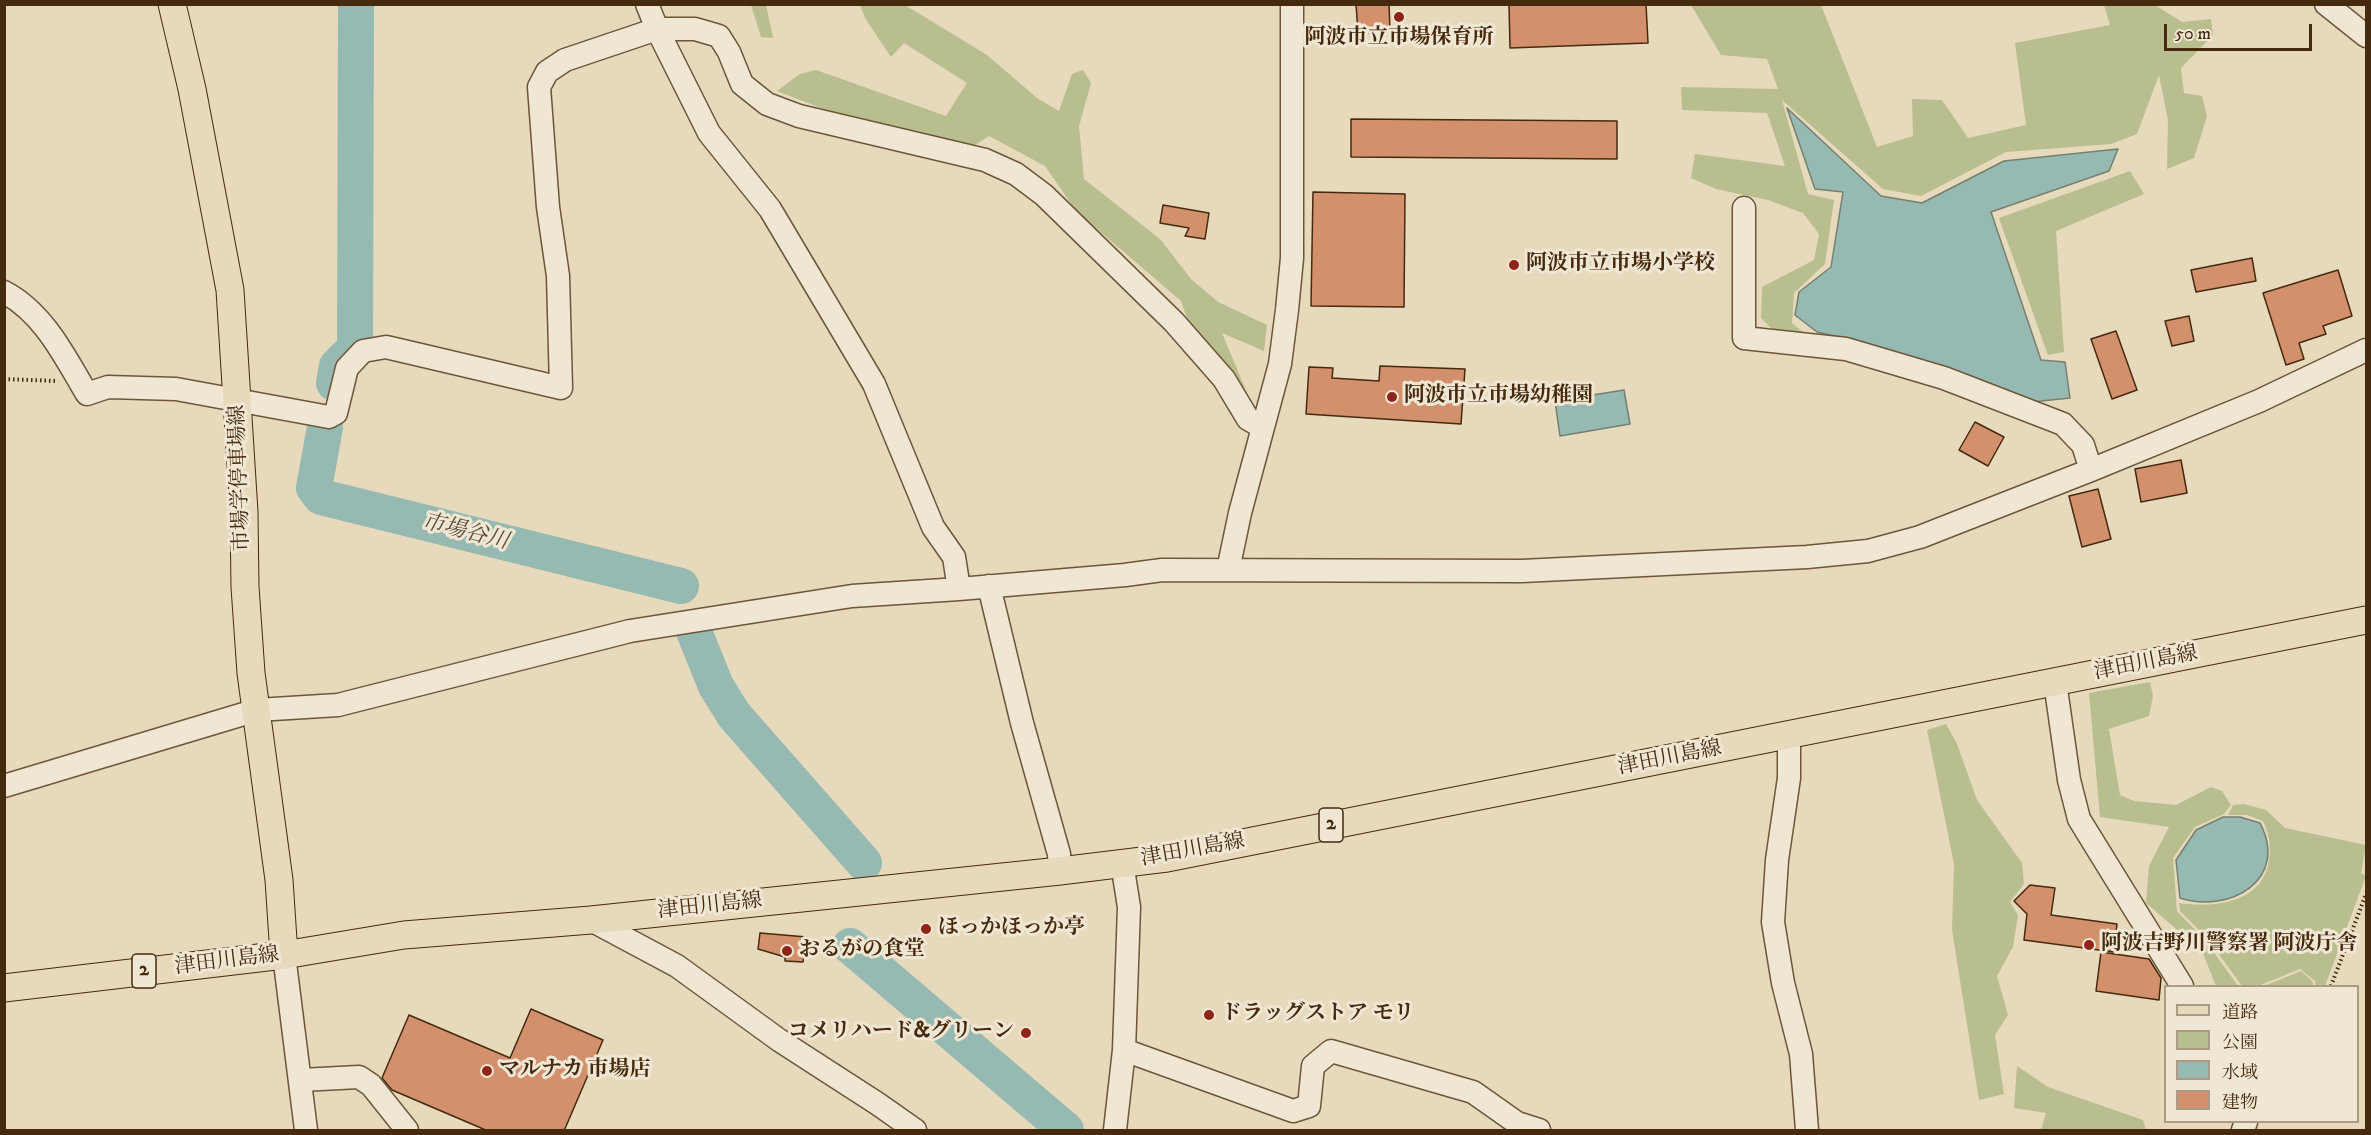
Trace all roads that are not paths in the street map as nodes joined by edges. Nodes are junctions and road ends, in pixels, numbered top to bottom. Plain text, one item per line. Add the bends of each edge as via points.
1 (172, 4) edge
2 (647, 4) edge
3 (1292, 4) edge
4 (2325, 4) edge
5 (657, 29) junction
6 (2367, 36) edge
7 (1744, 208) dead end
8 (4, 292) edge
9 (2367, 350) edge
10 (238, 401) junction
11 (1262, 427) junction
12 (2091, 470) junction
13 (1228, 570) junction
14 (989, 586) junction
15 (959, 589) junction
16 (2367, 620) edge
17 (2055, 682) junction
18 (257, 710) junction
19 (1789, 735) junction
20 (4, 786) edge
21 (1122, 863) junction
22 (1060, 871) junction
23 (591, 920) junction
24 (284, 956) junction
25 (2181, 985) edge
26 (4, 988) edge
27 (1124, 1050) junction
28 (301, 1080) junction
29 (306, 1131) edge
30 (407, 1131) edge
31 (915, 1131) edge
32 (1115, 1131) edge
33 (1539, 1131) edge
34 (1807, 1131) edge

1 - 10 main road, 市場学停車場線 via 227,269
2 - 5 street
3 - 11 street via 1292,258 1280,364
4 - 6 street
5 - 10 street via 565,60 547,72 538,87 558,276 561,388 386,347 363,351 347,368 336,413 329,417
5 - 11 street via 695,29 719,36 742,84 767,104 799,116 985,160 1016,174 1044,195 1174,322 1224,379 1248,419
5 - 15 street via 709,133 770,209 874,384 933,527 954,556
7 - 12 street via 1744,338 1846,349 1944,378 2063,424 2083,445
8 - 10 street via 22,302 51,335 87,394 108,387 176,389
9 - 12 street via 2259,401
10 - 18 main road, 市場学停車場線 via 245,587
11 - 13 street
12 - 13 street via 1920,537 1868,551 1522,571
13 - 14 street via 1162,570
14 - 15 street
14 - 22 street
15 - 18 street via 852,596 630,631 338,705
16 - 17 main road, 津田川島線 / 2
17 - 19 main road, 津田川島線 / 2
17 - 25 street via 2069,780 2079,819
18 - 20 street
18 - 24 main road, 市場学停車場線 via 279,880
19 - 21 main road, 津田川島線 / 2 via 1167,858
19 - 34 street via 1789,778 1773,922 1801,1054
21 - 22 main road, 津田川島線 / 2
21 - 27 street via 1129,907
22 - 23 main road, 津田川島線 / 2
23 - 24 main road, 津田川島線 / 2 via 404,935
23 - 31 street via 677,966
24 - 26 main road, 津田川島線 / 2
24 - 28 street
27 - 32 street
27 - 33 street via 1293,1111 1309,1106 1313,1066 1331,1052 1473,1092 1516,1123
28 - 29 street
28 - 30 street via 359,1077 371,1085

